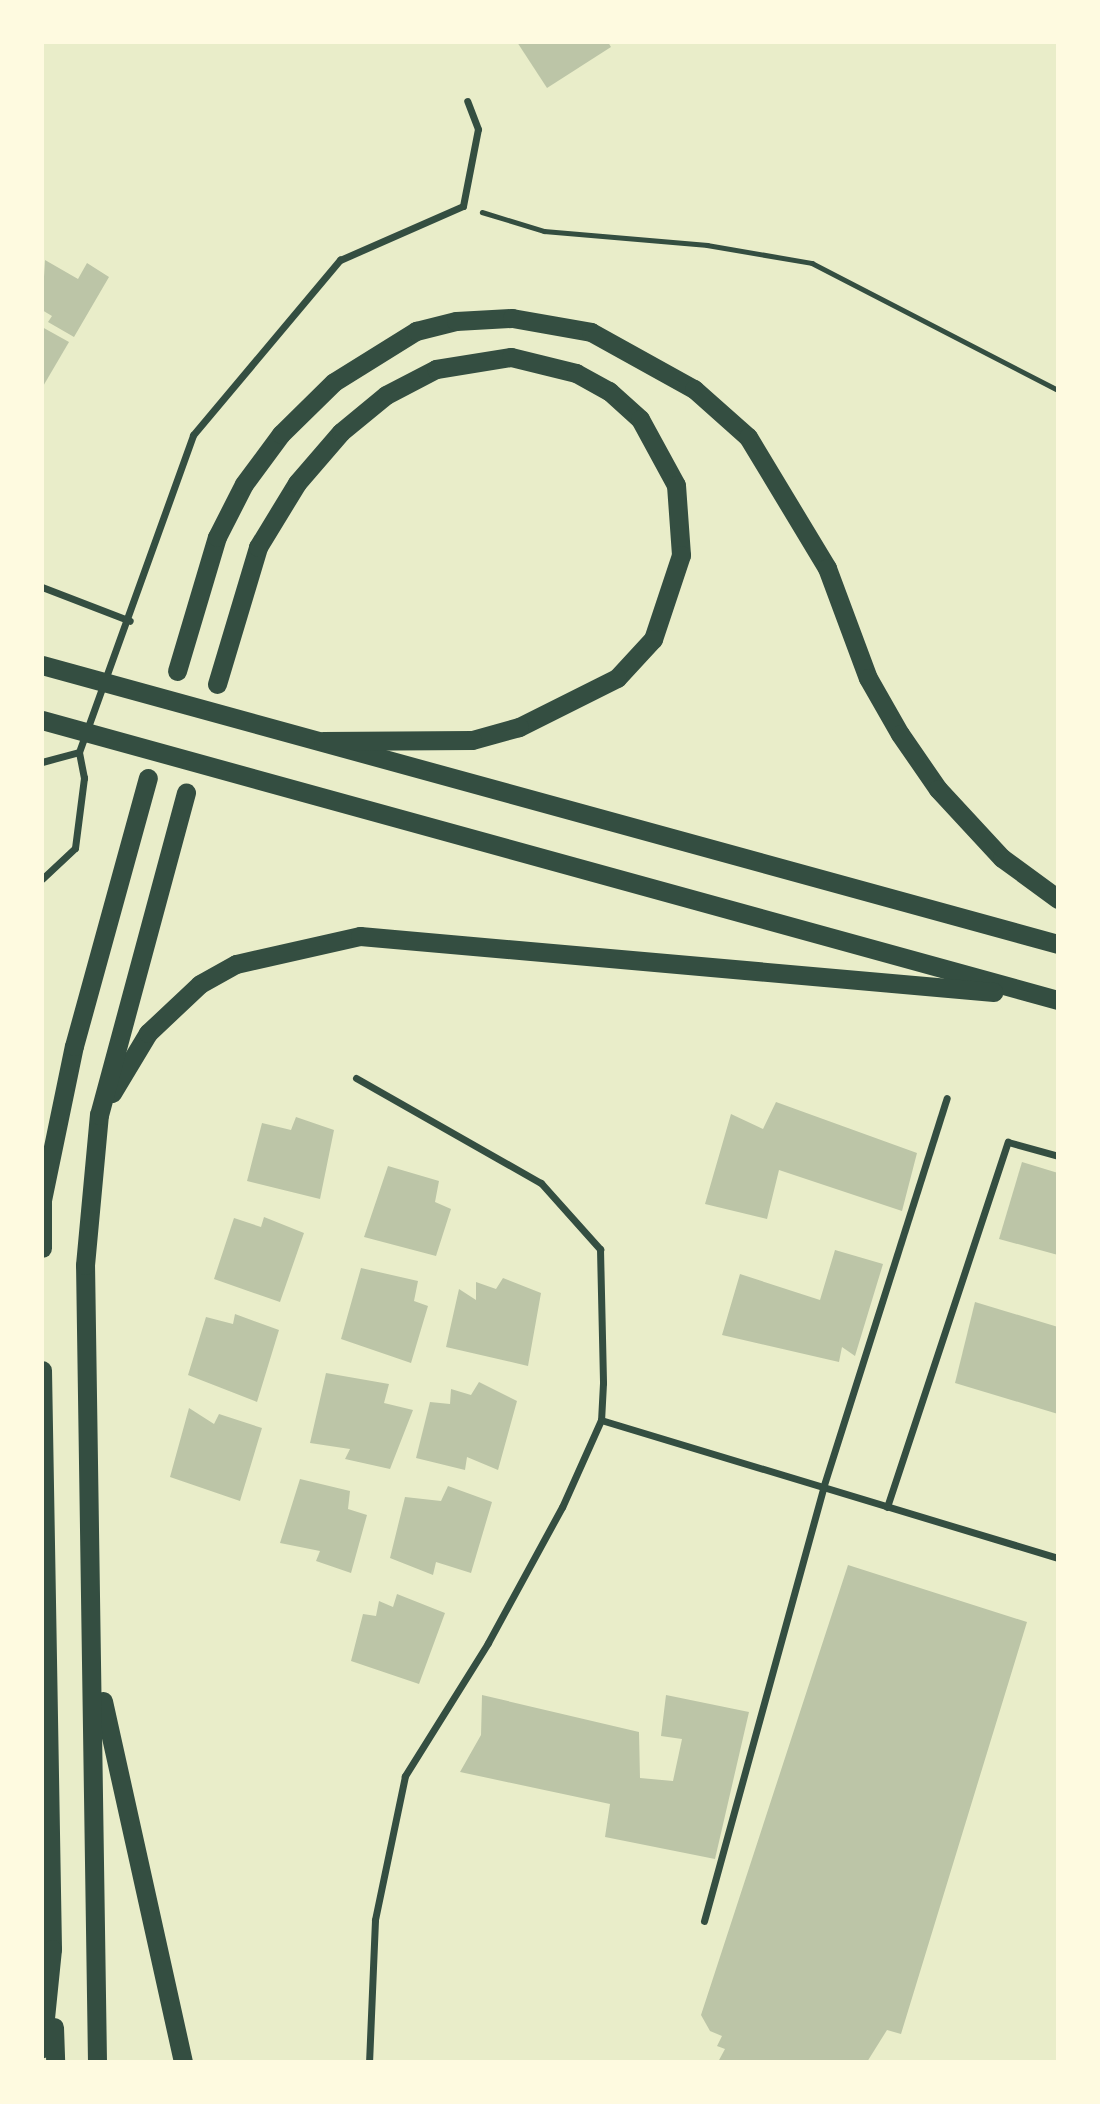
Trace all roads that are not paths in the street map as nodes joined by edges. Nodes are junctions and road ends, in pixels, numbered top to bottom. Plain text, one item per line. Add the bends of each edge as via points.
1 (467, 101) dead end
2 (42, 587) edge
3 (130, 621) junction
4 (50, 667) edge
5 (177, 671) dead end
6 (217, 684) dead end
7 (44, 720) edge
8 (323, 741) junction
9 (79, 752) junction
10 (42, 762) edge
11 (148, 778) dead end
12 (186, 793) dead end
13 (42, 879) edge
14 (1058, 899) edge
15 (1058, 944) edge
16 (1058, 1000) edge
17 (356, 1078) dead end
18 (947, 1098) dead end
19 (99, 1115) junction
20 (1058, 1156) edge
21 (42, 1248) edge
22 (42, 1370) edge
23 (601, 1420) junction
24 (823, 1488) junction
25 (887, 1507) junction
26 (1058, 1559) edge
27 (44, 1652) edge
28 (96, 1665) junction
29 (704, 1921) dead end
30 (52, 1950) junction
31 (42, 2048) edge
32 (55, 2062) edge
33 (97, 2062) edge
34 (183, 2062) edge
35 (369, 2062) edge

1 - 3 street via 478,129 463,206 340,260 268,339 193,435
2 - 3 street
3 - 9 street
4 - 8 highway
5 - 14 highway via 217,537 244,484 281,434 334,382 416,331 456,321 512,317 592,332 694,389 748,437 827,568 868,678 900,734 938,789 1002,858
6 - 8 highway via 258,547 297,483 341,432 386,395 446,366 511,357 576,373 609,391 640,419 676,485 681,555 653,639 617,678 519,727 472,740
7 - 16 highway
8 - 15 highway
9 - 10 street
9 - 13 street via 84,778 75,848
11 - 21 highway via 74,1046 42,1200
12 - 19 highway
16 - 19 highway via 900,979 360,936 249,960 200,984 148,1033
17 - 23 street via 541,1183 600,1249
18 - 24 street
19 - 28 highway via 85,1265 87,1538
20 - 25 street via 1008,1142
22 - 27 highway
23 - 24 street
23 - 35 street via 488,1643 405,1776 375,1920
24 - 25 street
24 - 29 street
25 - 26 street
27 - 30 highway
28 - 33 highway
28 - 34 highway
30 - 31 highway
30 - 32 highway

